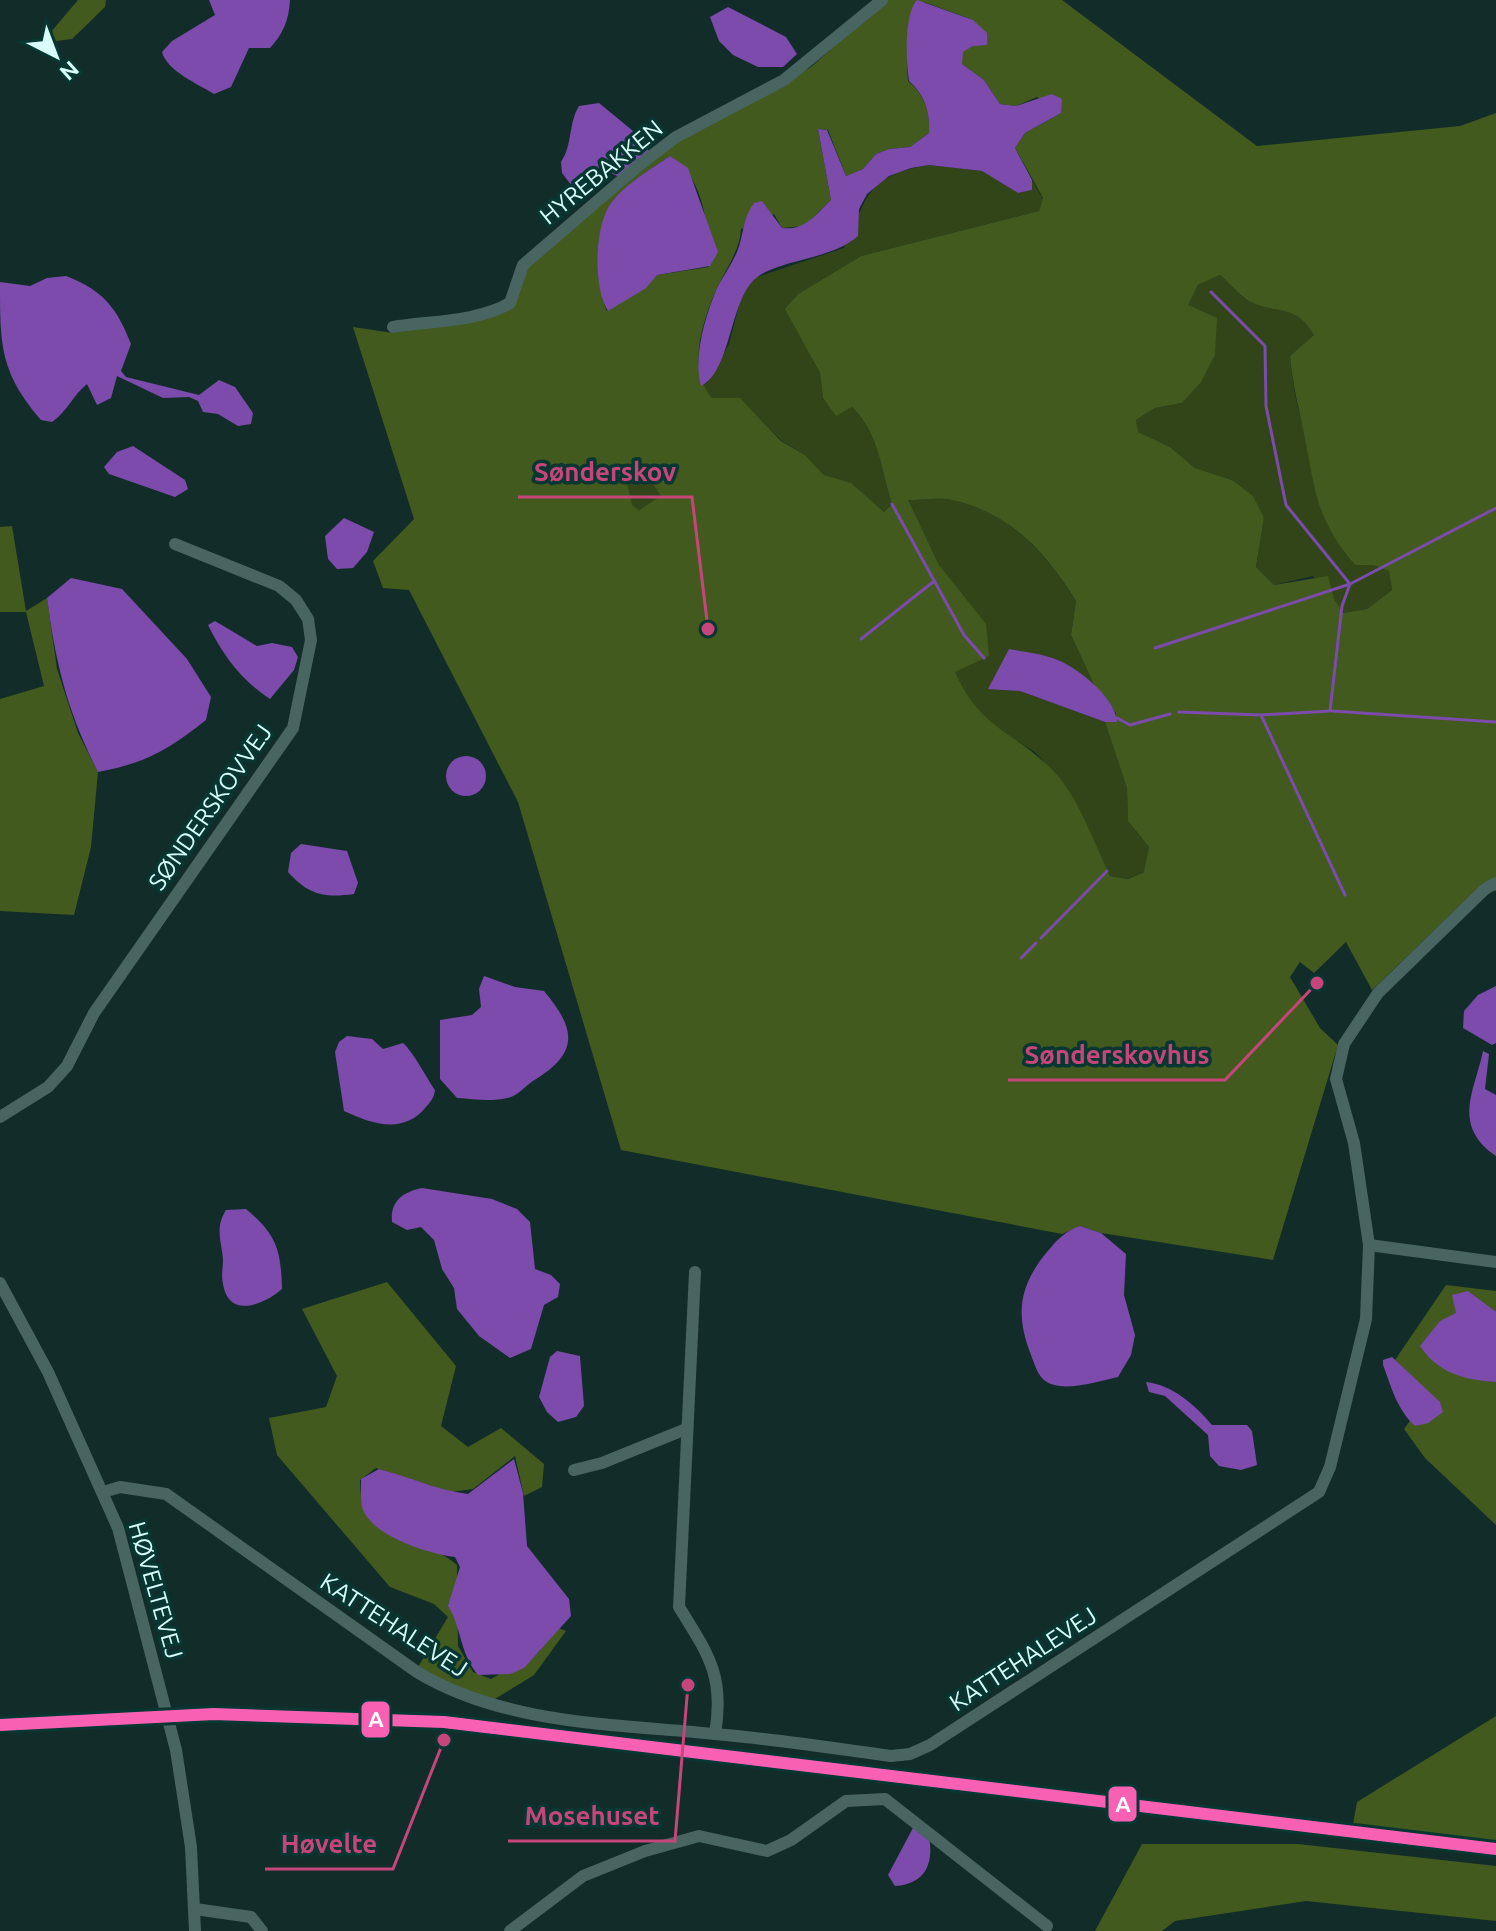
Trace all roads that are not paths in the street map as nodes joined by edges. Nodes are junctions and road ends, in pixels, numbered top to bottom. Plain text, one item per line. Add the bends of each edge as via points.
1 (882, 0) edge
2 (393, 327) dead end
3 (175, 544) dead end
4 (1496, 883) edge
5 (0, 1117) edge
6 (1369, 1245) junction
7 (1496, 1262) edge
8 (695, 1272) dead end
9 (0, 1283) edge
10 (686, 1429) junction
11 (574, 1470) dead end
12 (103, 1492) junction
13 (715, 1734) junction
14 (195, 1909) junction
15 (1047, 1926) dead end
16 (195, 1931) edge
17 (262, 1931) edge
18 (510, 1931) edge

1 - 2 street, HYREBAKKEN via 784,80 676,137 638,166 523,265 510,303
3 - 5 street, SØNDERSKOVVEJ via 279,586 296,600 308,619 311,640 293,728 94,1013 67,1066 48,1087
4 - 6 street, KATTEHALEVEJ via 1378,993 1344,1044 1336,1079 1354,1143
6 - 7 street
6 - 13 street, KATTEHALEVEJ via 1366,1319 1330,1467 1309,1501 910,1754
8 - 10 street
9 - 12 street, HØVELTEVEJ
10 - 11 street
10 - 13 street via 679,1607 707,1654 721,1700
12 - 13 street, KATTEHALEVEJ via 120,1487 166,1494 449,1691 490,1706
12 - 14 street, HØVELTEVEJ via 118,1528 176,1750
14 - 16 street, HØVELTEVEJ
14 - 17 street via 251,1917
15 - 18 street via 885,1799 846,1801 767,1851 699,1836 645,1851 583,1876

